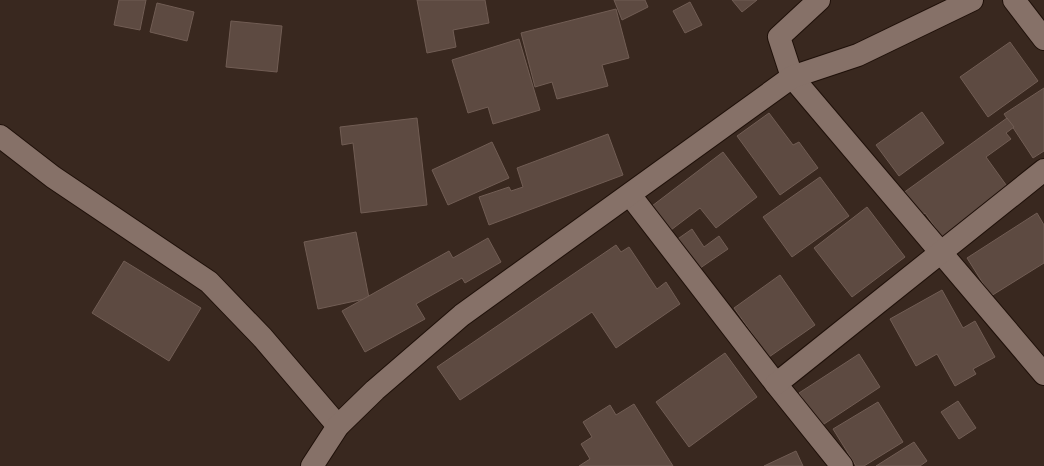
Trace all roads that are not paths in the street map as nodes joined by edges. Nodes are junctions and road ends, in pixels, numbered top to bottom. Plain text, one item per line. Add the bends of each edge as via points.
1 (819, 0) edge
2 (972, 0) edge
3 (1014, 0) edge
4 (1044, 38) edge
5 (792, 77) junction
6 (0, 136) edge
7 (1044, 170) edge
8 (630, 195) junction
9 (941, 252) junction
10 (1044, 374) edge
11 (776, 384) junction
12 (338, 426) junction
13 (312, 466) edge
14 (842, 466) edge

1 - 5 street via 779,37
2 - 5 street via 858,55
3 - 4 street
5 - 8 street
5 - 9 street
6 - 12 street via 53,177 209,282 262,337
7 - 9 street
8 - 11 street
8 - 12 street via 462,315 375,390
9 - 10 street
9 - 11 street
11 - 14 street
12 - 13 street

